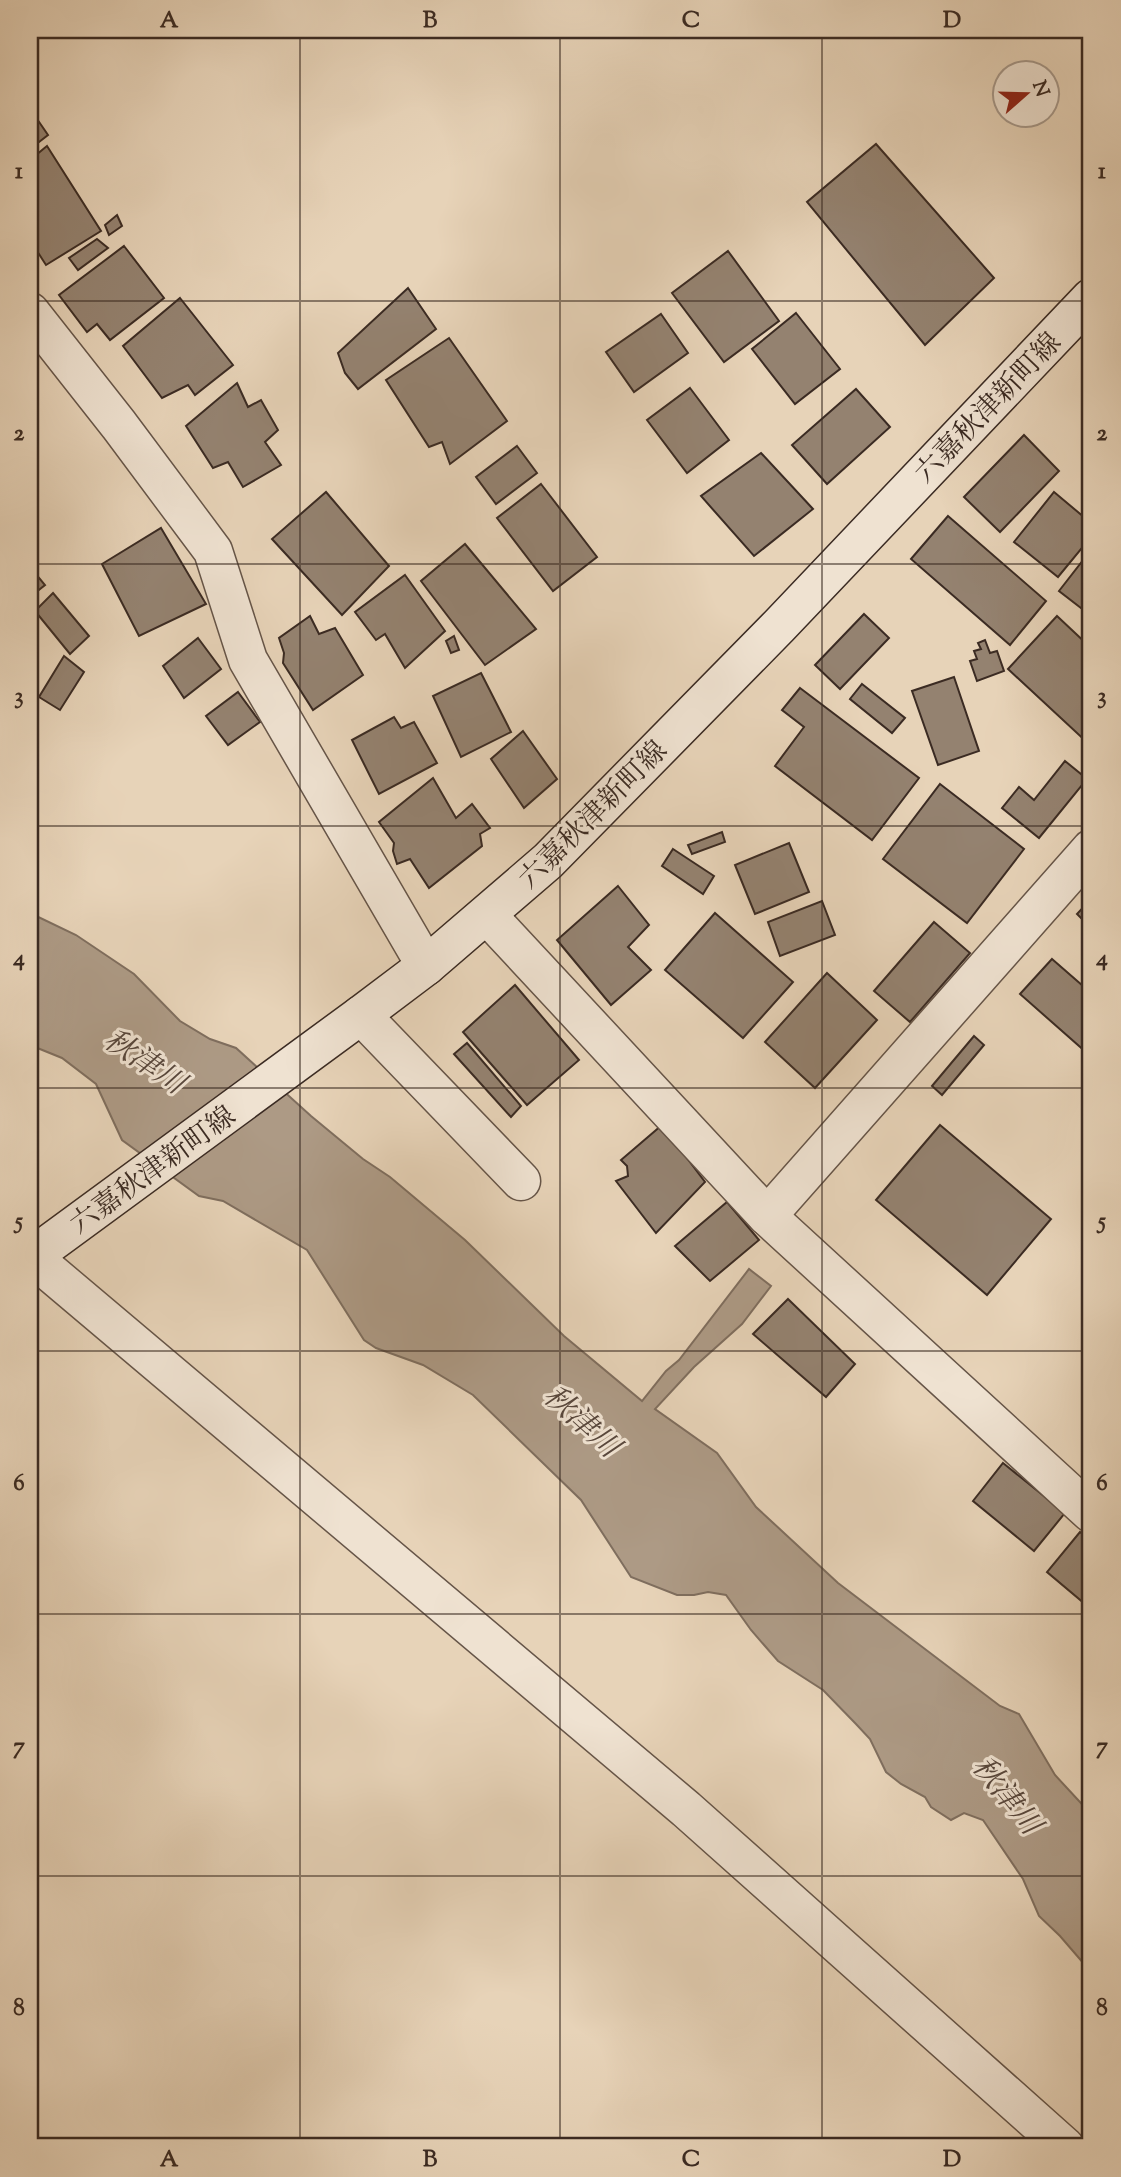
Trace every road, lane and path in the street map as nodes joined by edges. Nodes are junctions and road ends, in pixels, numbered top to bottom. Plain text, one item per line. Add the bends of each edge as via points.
1 (1091, 298) edge
2 (30, 312) edge
3 (1091, 849) edge
4 (487, 915) junction
5 (426, 965) junction
6 (361, 1015) junction
7 (521, 1181) dead end
8 (767, 1216) junction
9 (31, 1257) edge
10 (1091, 1513) edge
11 (1065, 2147) edge

1 - 4 street, 六嘉秋津新町線 via 779,626 548,861
2 - 5 street via 214,551 248,660
3 - 8 street
4 - 5 street, 六嘉秋津新町線
4 - 8 street
5 - 6 street, 六嘉秋津新町線
6 - 7 street
6 - 9 street, 六嘉秋津新町線
8 - 10 street
9 - 11 street via 686,1809

